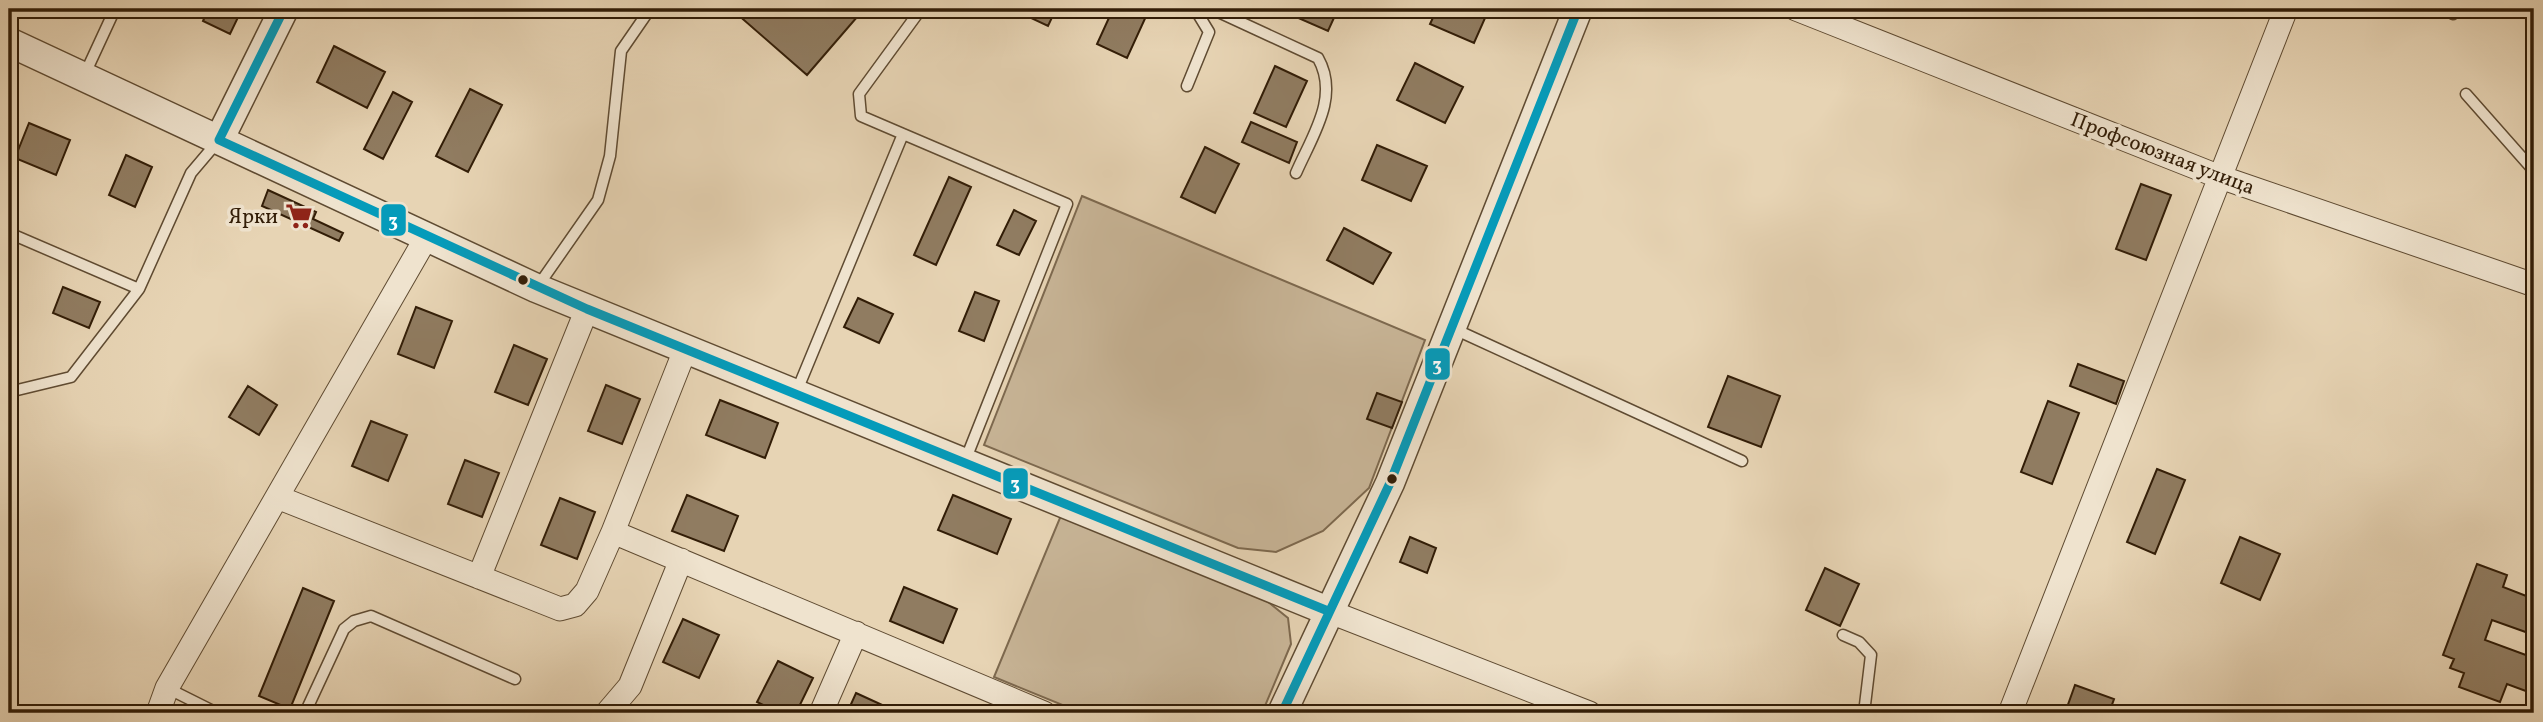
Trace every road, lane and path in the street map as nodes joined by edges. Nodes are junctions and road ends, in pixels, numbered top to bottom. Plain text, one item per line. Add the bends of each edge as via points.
1 (115, 9) edge
2 (284, 9) edge
3 (650, 9) edge
4 (921, 9) edge
5 (1195, 9) edge
6 (1212, 9) edge
7 (1578, 9) edge
8 (1796, 9) edge
9 (2286, 9) edge
10 (912, 14) edge
11 (9, 42) edge
12 (83, 77) junction
13 (1187, 86) dead end
14 (2466, 94) dead end
15 (903, 134) junction
16 (219, 140) junction
17 (2534, 171) edge
18 (1296, 173) dead end
19 (2220, 177) junction
20 (9, 233) edge
21 (426, 238) junction
22 (2534, 285) edge
23 (536, 288) junction
24 (139, 289) junction
25 (587, 309) junction
26 (1451, 328) junction
27 (685, 350) junction
28 (9, 393) edge
29 (795, 395) junction
30 (965, 461) junction
31 (1742, 461) dead end
32 (277, 497) junction
33 (613, 532) junction
34 (681, 560) junction
35 (479, 577) junction
36 (1328, 611) junction
37 (856, 633) junction
38 (1843, 635) dead end
39 (515, 679) dead end
40 (167, 688) junction
41 (158, 713) edge
42 (217, 713) edge
43 (305, 713) edge
44 (607, 713) edge
45 (821, 713) edge
46 (1044, 713) edge
47 (1282, 713) edge
48 (1589, 713) edge
49 (1864, 713) edge
50 (2010, 713) edge

1 - 12 lane
2 - 16 street
3 - 23 lane via 621,51 610,156 598,200
4 - 10 lane
5 - 13 lane via 1209,32
6 - 18 lane via 1318,58 1327,75 1328,99
7 - 26 street
8 - 19 street, Профсоюзная улица
9 - 19 street
10 - 15 lane via 859,94 861,116
11 - 12 street
12 - 16 street
14 - 17 lane
15 - 29 lane
15 - 30 lane via 1067,204
16 - 21 street
16 - 24 lane via 191,173
19 - 22 street, Профсоюзная улица
19 - 50 street
20 - 24 lane
21 - 23 street
21 - 32 street
23 - 25 street
24 - 28 lane via 71,377
25 - 27 street
25 - 35 street
26 - 31 lane
26 - 36 street via 1390,483
27 - 29 street
27 - 33 street
29 - 30 street
30 - 36 street
32 - 35 street
32 - 40 street
33 - 34 street
33 - 35 street via 587,592 575,605 560,609
34 - 37 street
34 - 44 street via 629,687
36 - 47 street
36 - 48 street
37 - 45 street
37 - 46 street
38 - 49 lane via 1859,642 1871,656
39 - 43 lane via 371,616 344,629
40 - 41 street
40 - 42 lane

